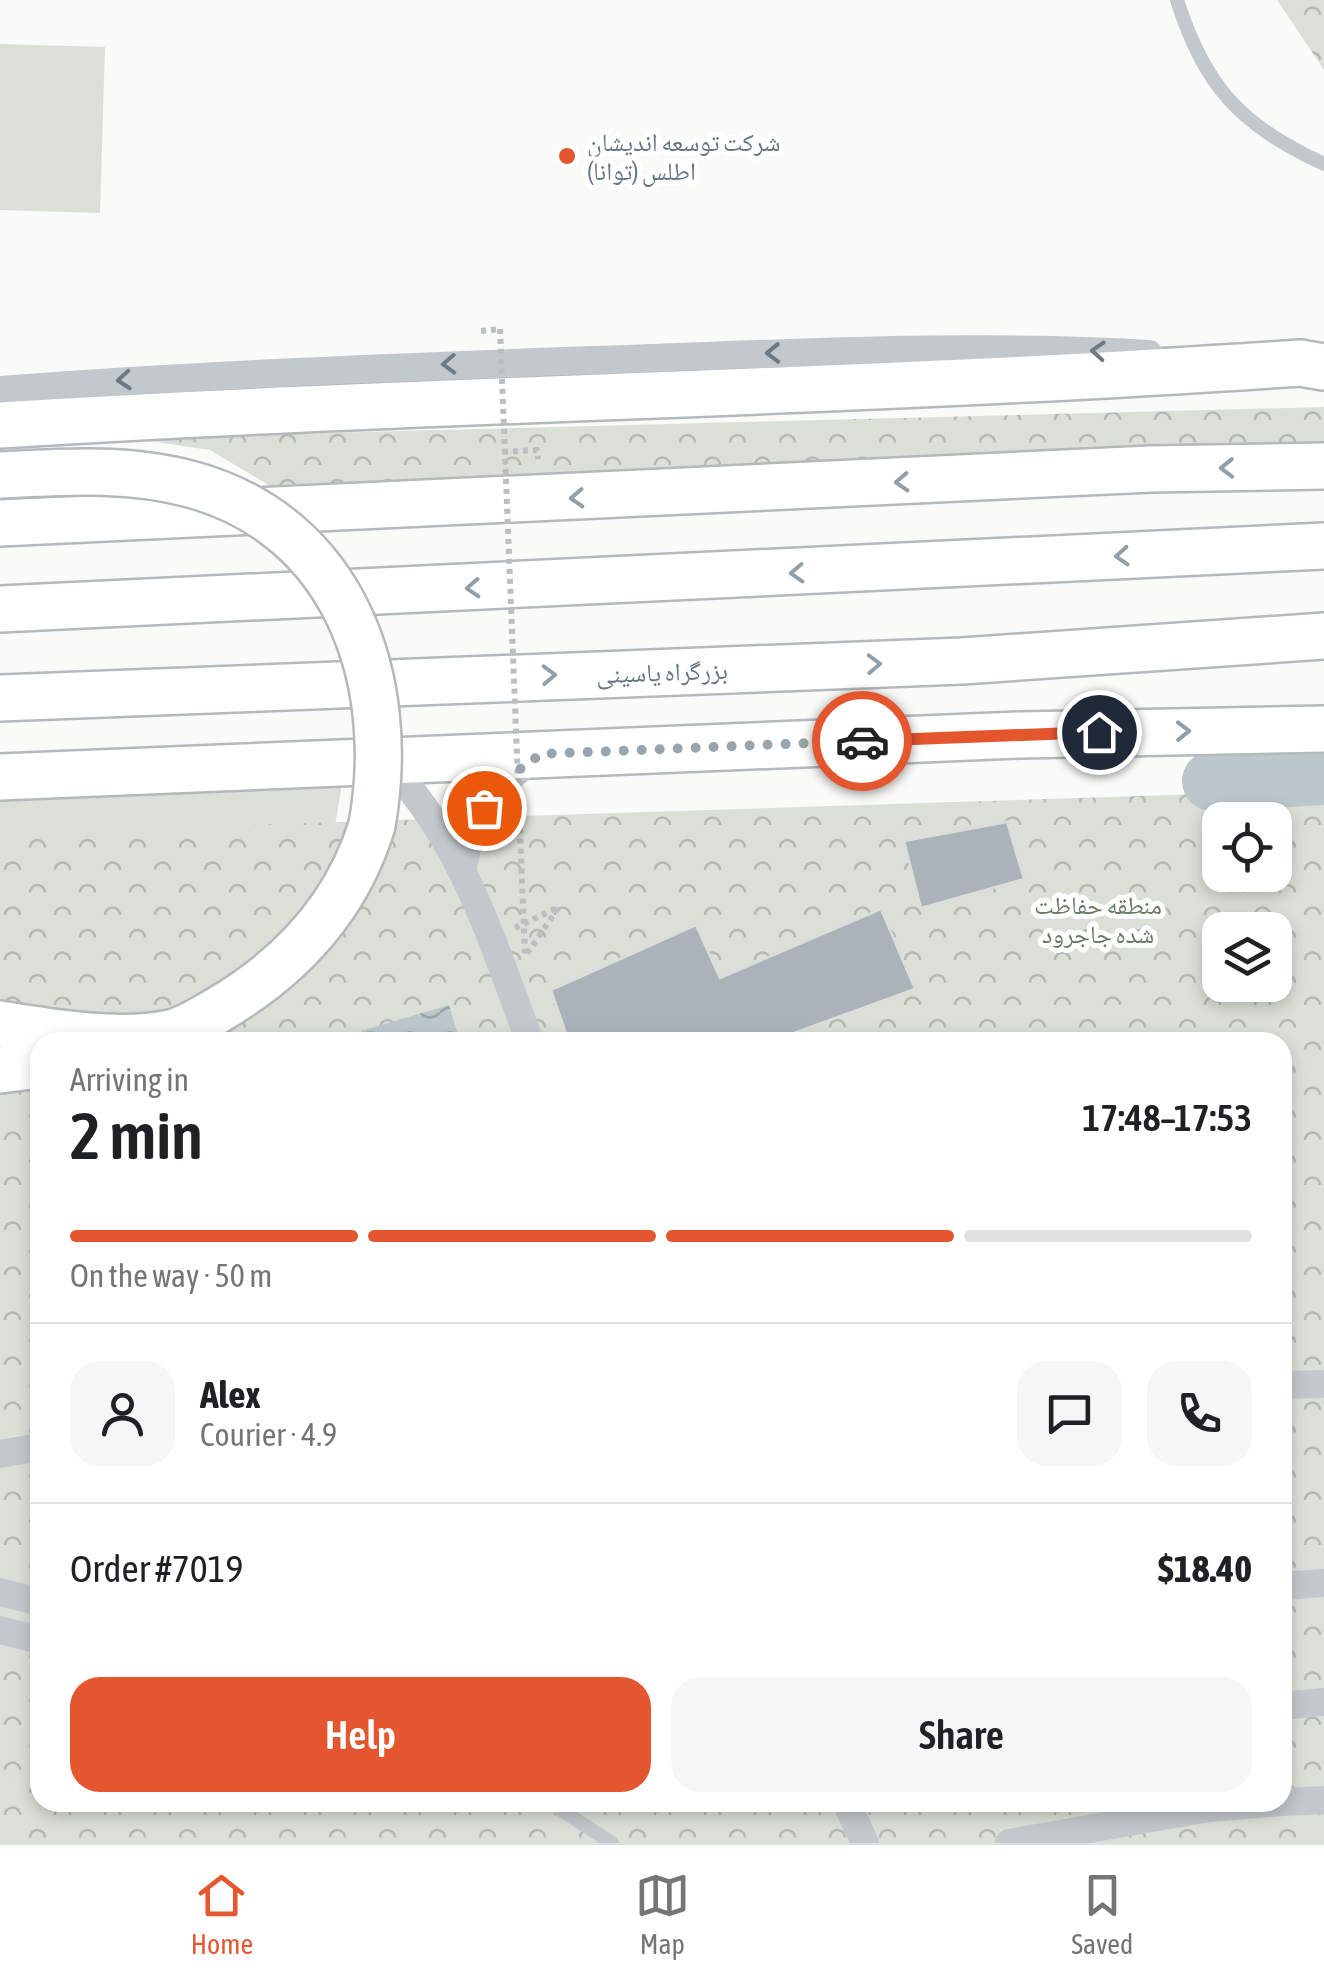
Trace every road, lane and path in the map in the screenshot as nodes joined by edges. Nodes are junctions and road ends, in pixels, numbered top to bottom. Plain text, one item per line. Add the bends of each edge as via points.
1 (1177, 0) edge
2 (1324, 164) edge
3 (500, 329) dead end
4 (1318, 363) edge
5 (0, 390) edge
6 (0, 425) edge
7 (537, 450) dead end
8 (503, 452) junction
9 (1324, 466) edge
10 (0, 476) edge
11 (0, 522) edge
12 (1324, 546) edge
13 (0, 609) edge
14 (1324, 636) edge
15 (1232, 641) junction
16 (1324, 657) edge
17 (0, 698) edge
18 (1324, 729) edge
19 (541, 754) junction
20 (386, 761) junction
21 (0, 778) edge
22 (463, 867) junction
23 (492, 940) junction
24 (0, 1024) edge
25 (70, 1032) edge
26 (169, 1032) edge
27 (526, 1032) edge
28 (30, 1067) edge
29 (0, 1070) edge
30 (1324, 1384) edge
31 (1292, 1385) edge
32 (30, 1448) edge
33 (0, 1454) edge
34 (1324, 1584) edge
35 (1292, 1586) edge
36 (0, 1592) edge
37 (30, 1600) edge
38 (0, 1630) edge
39 (30, 1638) edge
40 (1324, 1702) edge
41 (1292, 1705) edge
42 (1324, 1800) edge
43 (1292, 1802) edge
44 (564, 1812) edge
45 (851, 1812) edge
46 (1186, 1812) edge
47 (612, 1843) edge
48 (865, 1843) edge
49 (1009, 1843) edge

1 - 2 lane via 1192,47 1226,99 1273,140
3 - 8 path, bridge
4 -> 5 street via 956,348 196,374
4 - 6 highway
7 - 8 path
8 - 23 path, bridge via 525,956 560,907
9 -> 11 highway
10 - 26 highway, bridge via 149,475 228,498 282,532 341,602 372,673 379,710 372,825 349,882 304,944 231,1002
12 -> 13 highway
14 - 15 highway, بزرگراه یاسینی
15 - 16 highway
17 -> 15 highway, بزرگراه یاسینی via 962,661
19 -> 18 highway
19 - 20 highway
19 - 22 street via 509,777 484,808
20 - 21 highway
20 - 22 street via 424,802
22 - 23 street
23 - 27 street
24 - 25 highway
28 - 29 highway
30 - 31 street
32 - 33 street
34 - 35 street
36 - 37 street
38 - 39 street
40 - 41 street
42 - 43 street
44 - 47 lane
45 - 48 street
46 - 49 street

